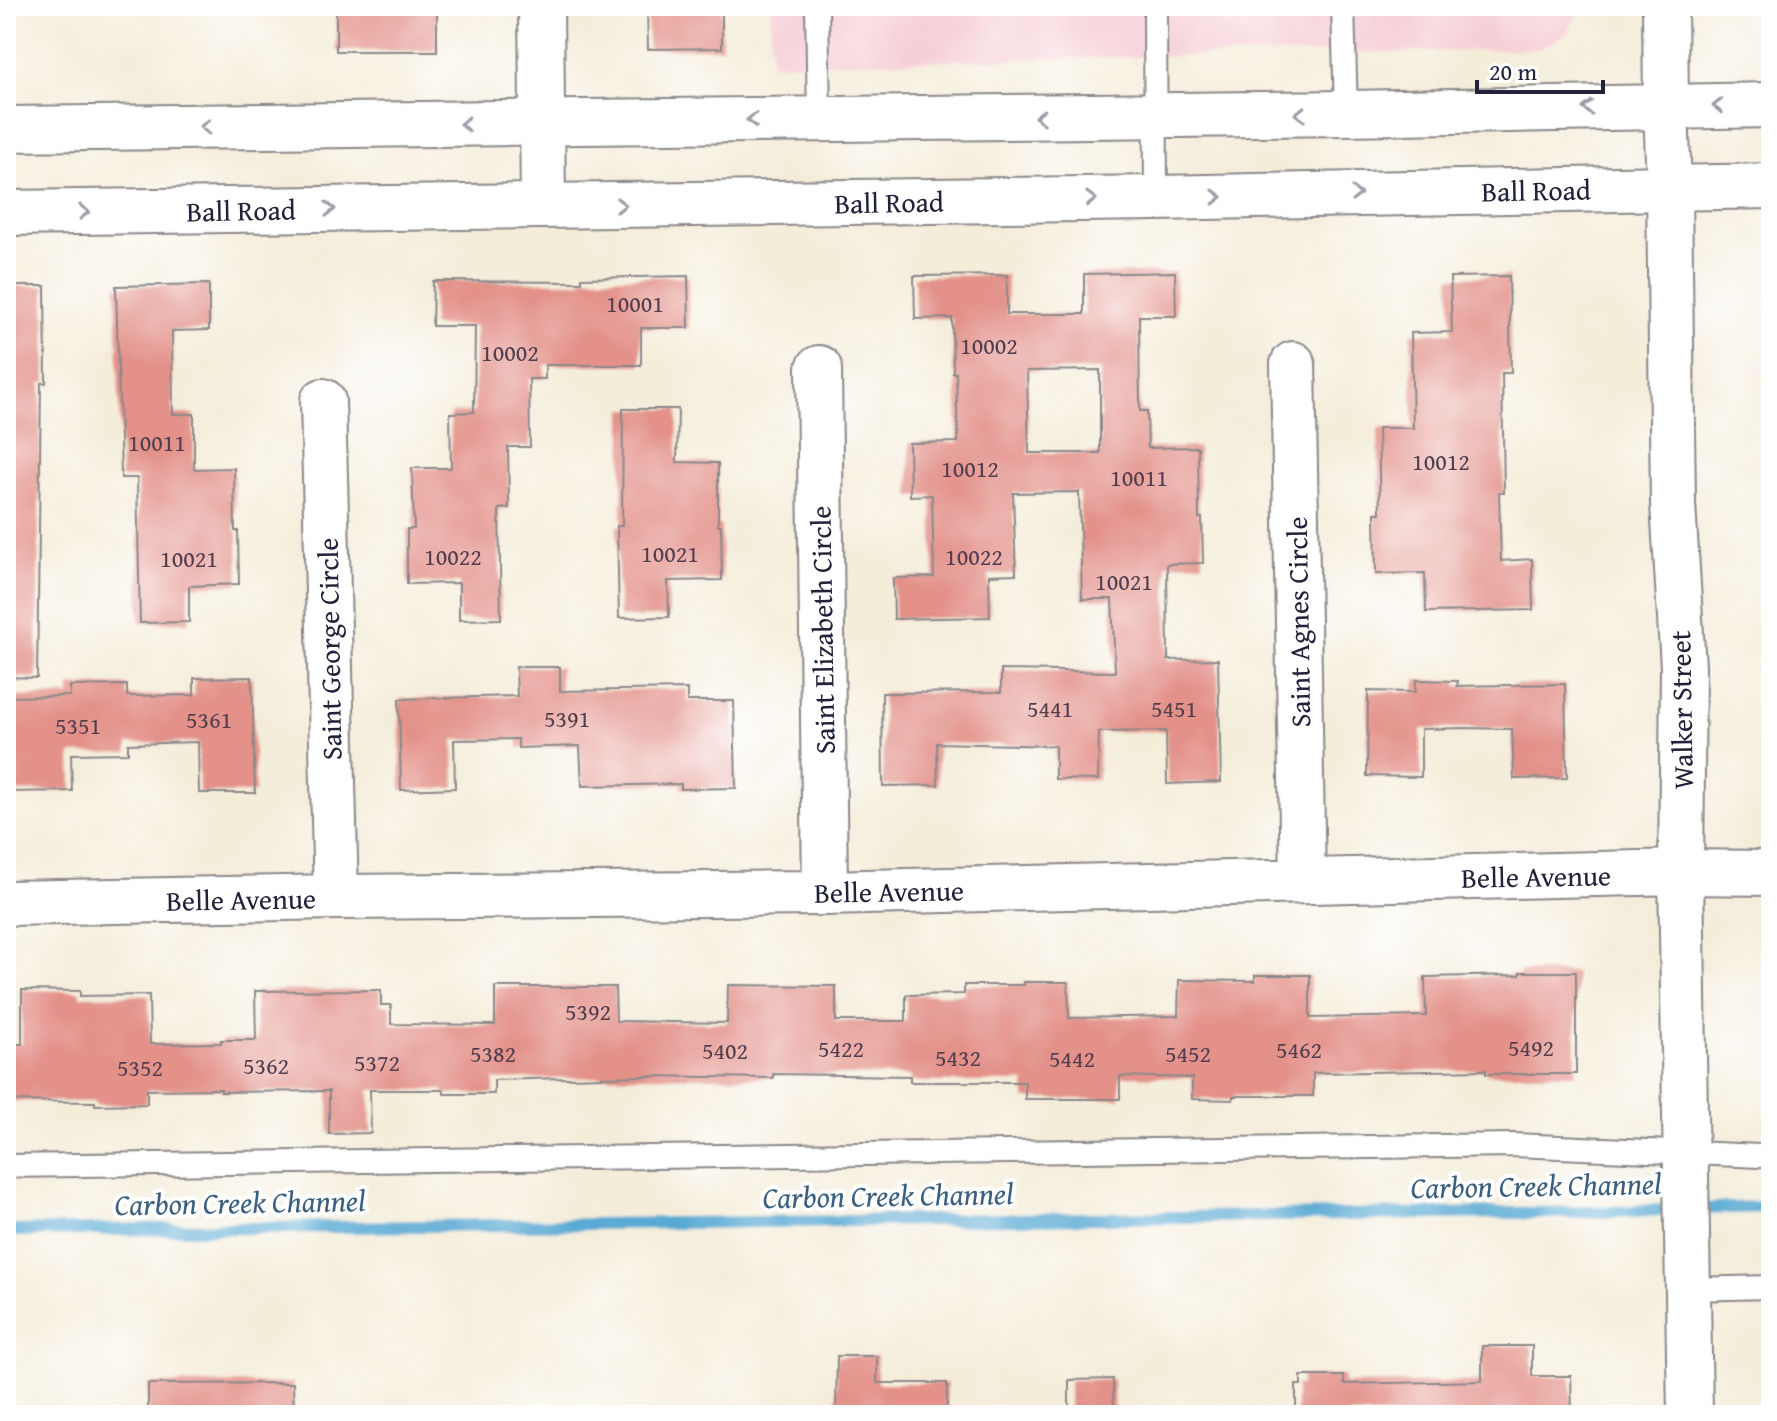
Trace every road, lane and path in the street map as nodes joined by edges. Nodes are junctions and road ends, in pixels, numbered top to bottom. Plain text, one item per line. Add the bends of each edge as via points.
1 (541, 6) edge
2 (817, 6) edge
3 (1155, 6) edge
4 (1343, 6) edge
5 (1665, 6) edge
6 (1771, 105) edge
7 (1666, 107) junction
8 (1346, 113) junction
9 (1156, 115) junction
10 (819, 120) junction
11 (543, 123) junction
12 (6, 129) edge
13 (1771, 186) edge
14 (1669, 188) junction
15 (1156, 198) junction
16 (543, 206) junction
17 (6, 213) edge
18 (1293, 364) dead end
19 (819, 368) dead end
20 (323, 401) dead end
21 (1681, 872) junction
22 (1771, 873) edge
23 (1303, 881) junction
24 (825, 893) junction
25 (336, 897) junction
26 (6, 903) edge
27 (1771, 1154) edge
28 (1685, 1161) junction
29 (6, 1166) edge
30 (1687, 1270) junction
31 (1771, 1287) edge
32 (1690, 1415) edge

1 - 11 main road
2 - 10 lane
3 - 9 lane
4 - 8 lane
5 - 7 main road, Walker Street
6 -> 7 main road
7 -> 8 main road
7 - 14 main road, Walker Street
8 -> 9 main road
9 -> 10 main road
9 - 15 lane
10 -> 11 main road
11 -> 12 main road
11 - 16 main road
13 - 14 main road, Ball Road
15 -> 14 main road, Ball Road
14 - 21 main road, Walker Street via 1673,504 1683,667
16 -> 15 main road, Ball Road
17 -> 16 main road, Ball Road
18 - 23 main road, Saint Agnes Circle
19 - 24 main road, Saint Elizabeth Circle
20 - 25 main road, Saint George Circle
21 - 22 main road, Belle Avenue
21 - 23 main road, Belle Avenue
21 - 28 main road, Walker Street
23 - 24 main road, Belle Avenue
24 - 25 main road, Belle Avenue
25 - 26 main road, Belle Avenue
27 - 28 lane
28 - 29 lane via 1514,1145
28 - 30 main road, Walker Street
30 - 31 lane
30 - 32 main road, Walker Street

